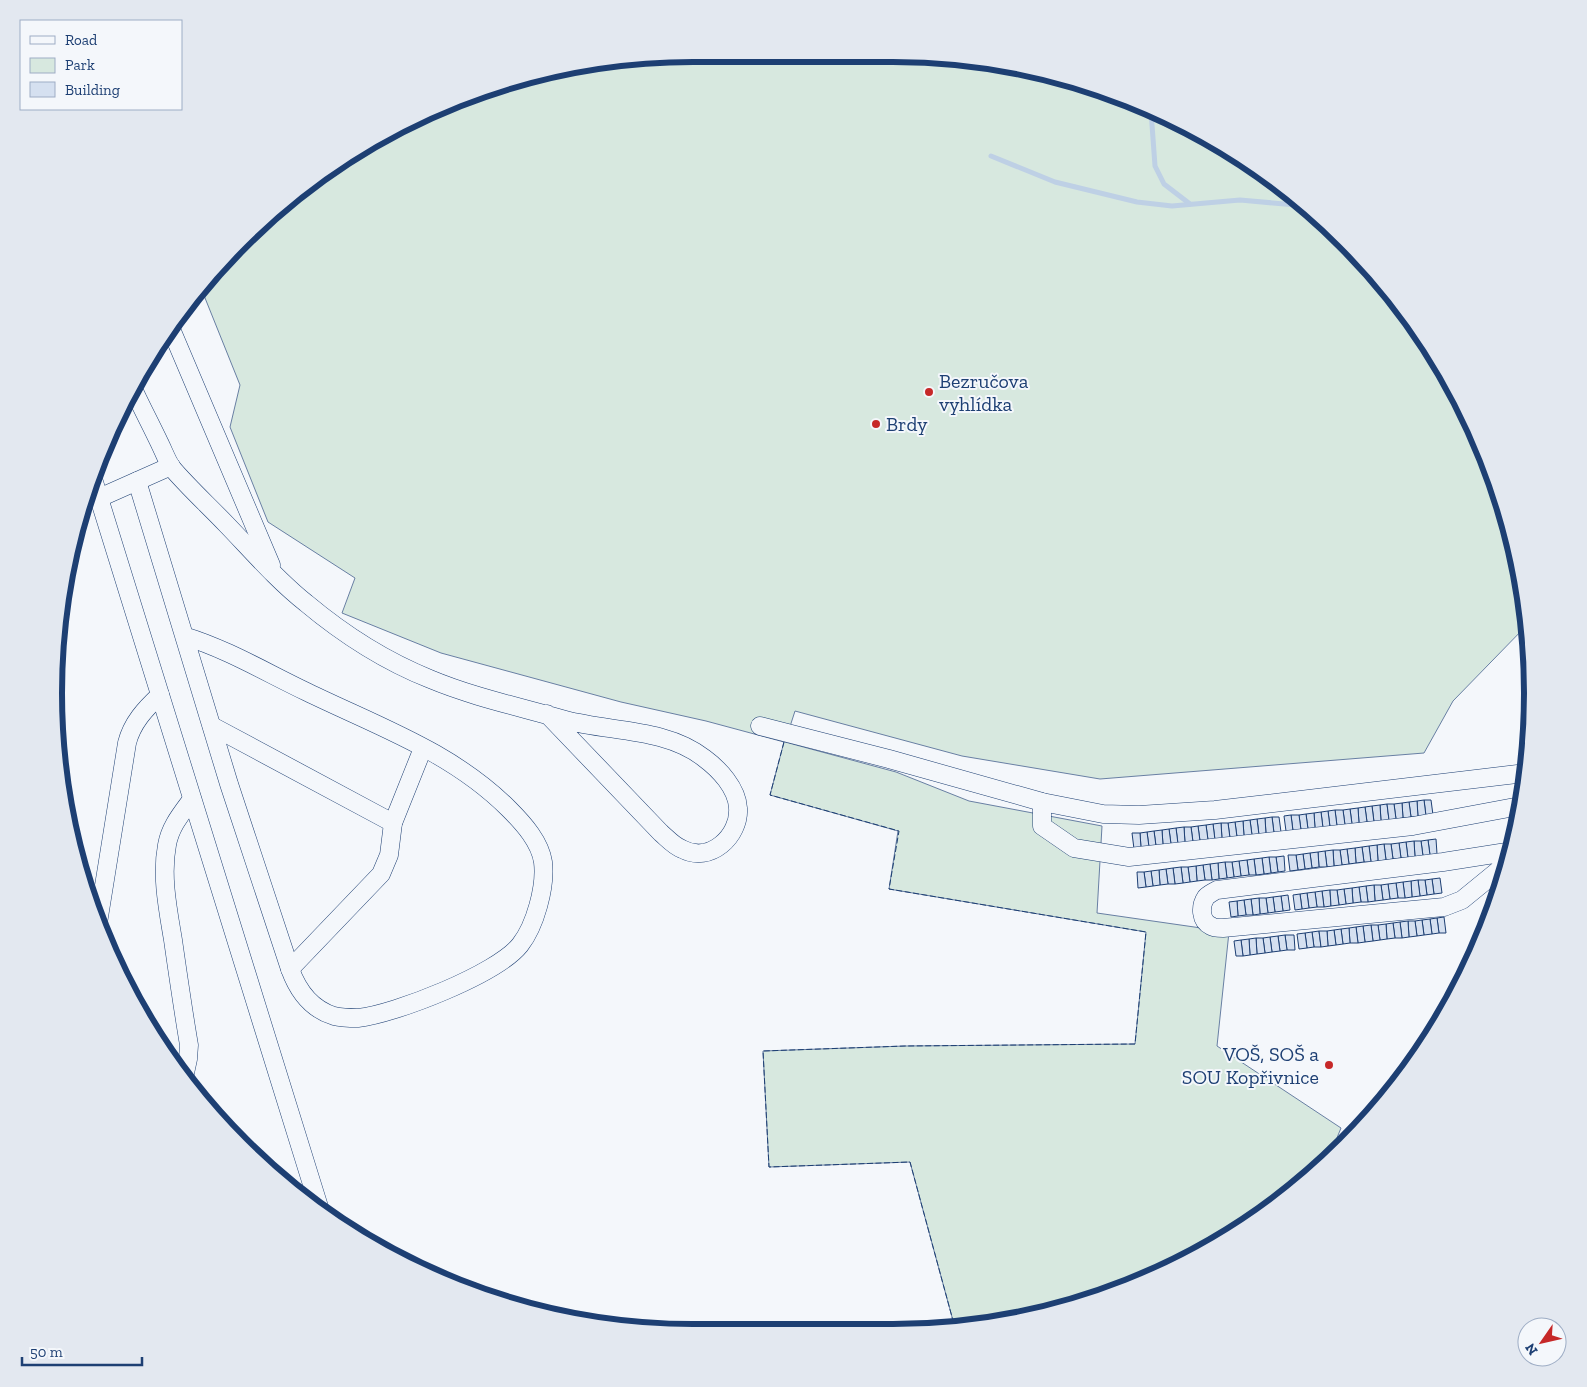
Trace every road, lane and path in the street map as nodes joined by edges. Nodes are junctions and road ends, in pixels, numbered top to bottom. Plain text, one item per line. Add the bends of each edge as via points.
1 (174, 336) edge
2 (137, 397) edge
3 (171, 466) junction
4 (137, 481) junction
5 (96, 490) edge
6 (275, 575) junction
7 (184, 636) junction
8 (160, 695) junction
9 (547, 714) junction
10 (212, 726) junction
11 (760, 726) dead end
12 (423, 748) junction
13 (1519, 774) edge
14 (192, 799) junction
15 (1042, 802) junction
16 (1514, 807) edge
17 (393, 823) junction
18 (1504, 852) edge
19 (1499, 870) edge
20 (101, 908) edge
21 (290, 969) junction
22 (186, 1068) edge
23 (317, 1199) edge

1 - 6 lane
2 - 3 lane
3 - 4 lane
3 - 6 lane
4 - 5 lane
4 - 7 lane
5 - 8 lane
6 - 9 lane via 346,634 401,666 465,692
7 - 10 lane
7 - 12 lane via 205,642 398,733
8 - 14 lane
8 - 20 lane via 129,734
9 - 9 lane via 662,738 696,751 712,763 736,798 736,825 730,837 708,852 681,849 661,833
10 - 17 lane
10 - 21 lane
11 - 15 lane
12 - 17 lane
12 - 21 lane via 480,782 517,817 536,842 543,862 542,884 525,938 507,958 474,977 416,1002 356,1018 334,1016 310,1003
13 - 15 lane via 1232,808 1139,815 1103,814
14 - 22 lane via 171,830 166,845 165,870 168,912 189,1045
14 - 23 lane
15 - 16 lane via 1042,826 1074,848 1129,857 1413,826
17 - 21 lane via 388,856 380,874
18 - 19 lane via 1216,890 1201,906 1202,916 1212,927 1223,928 1444,907 1462,900

